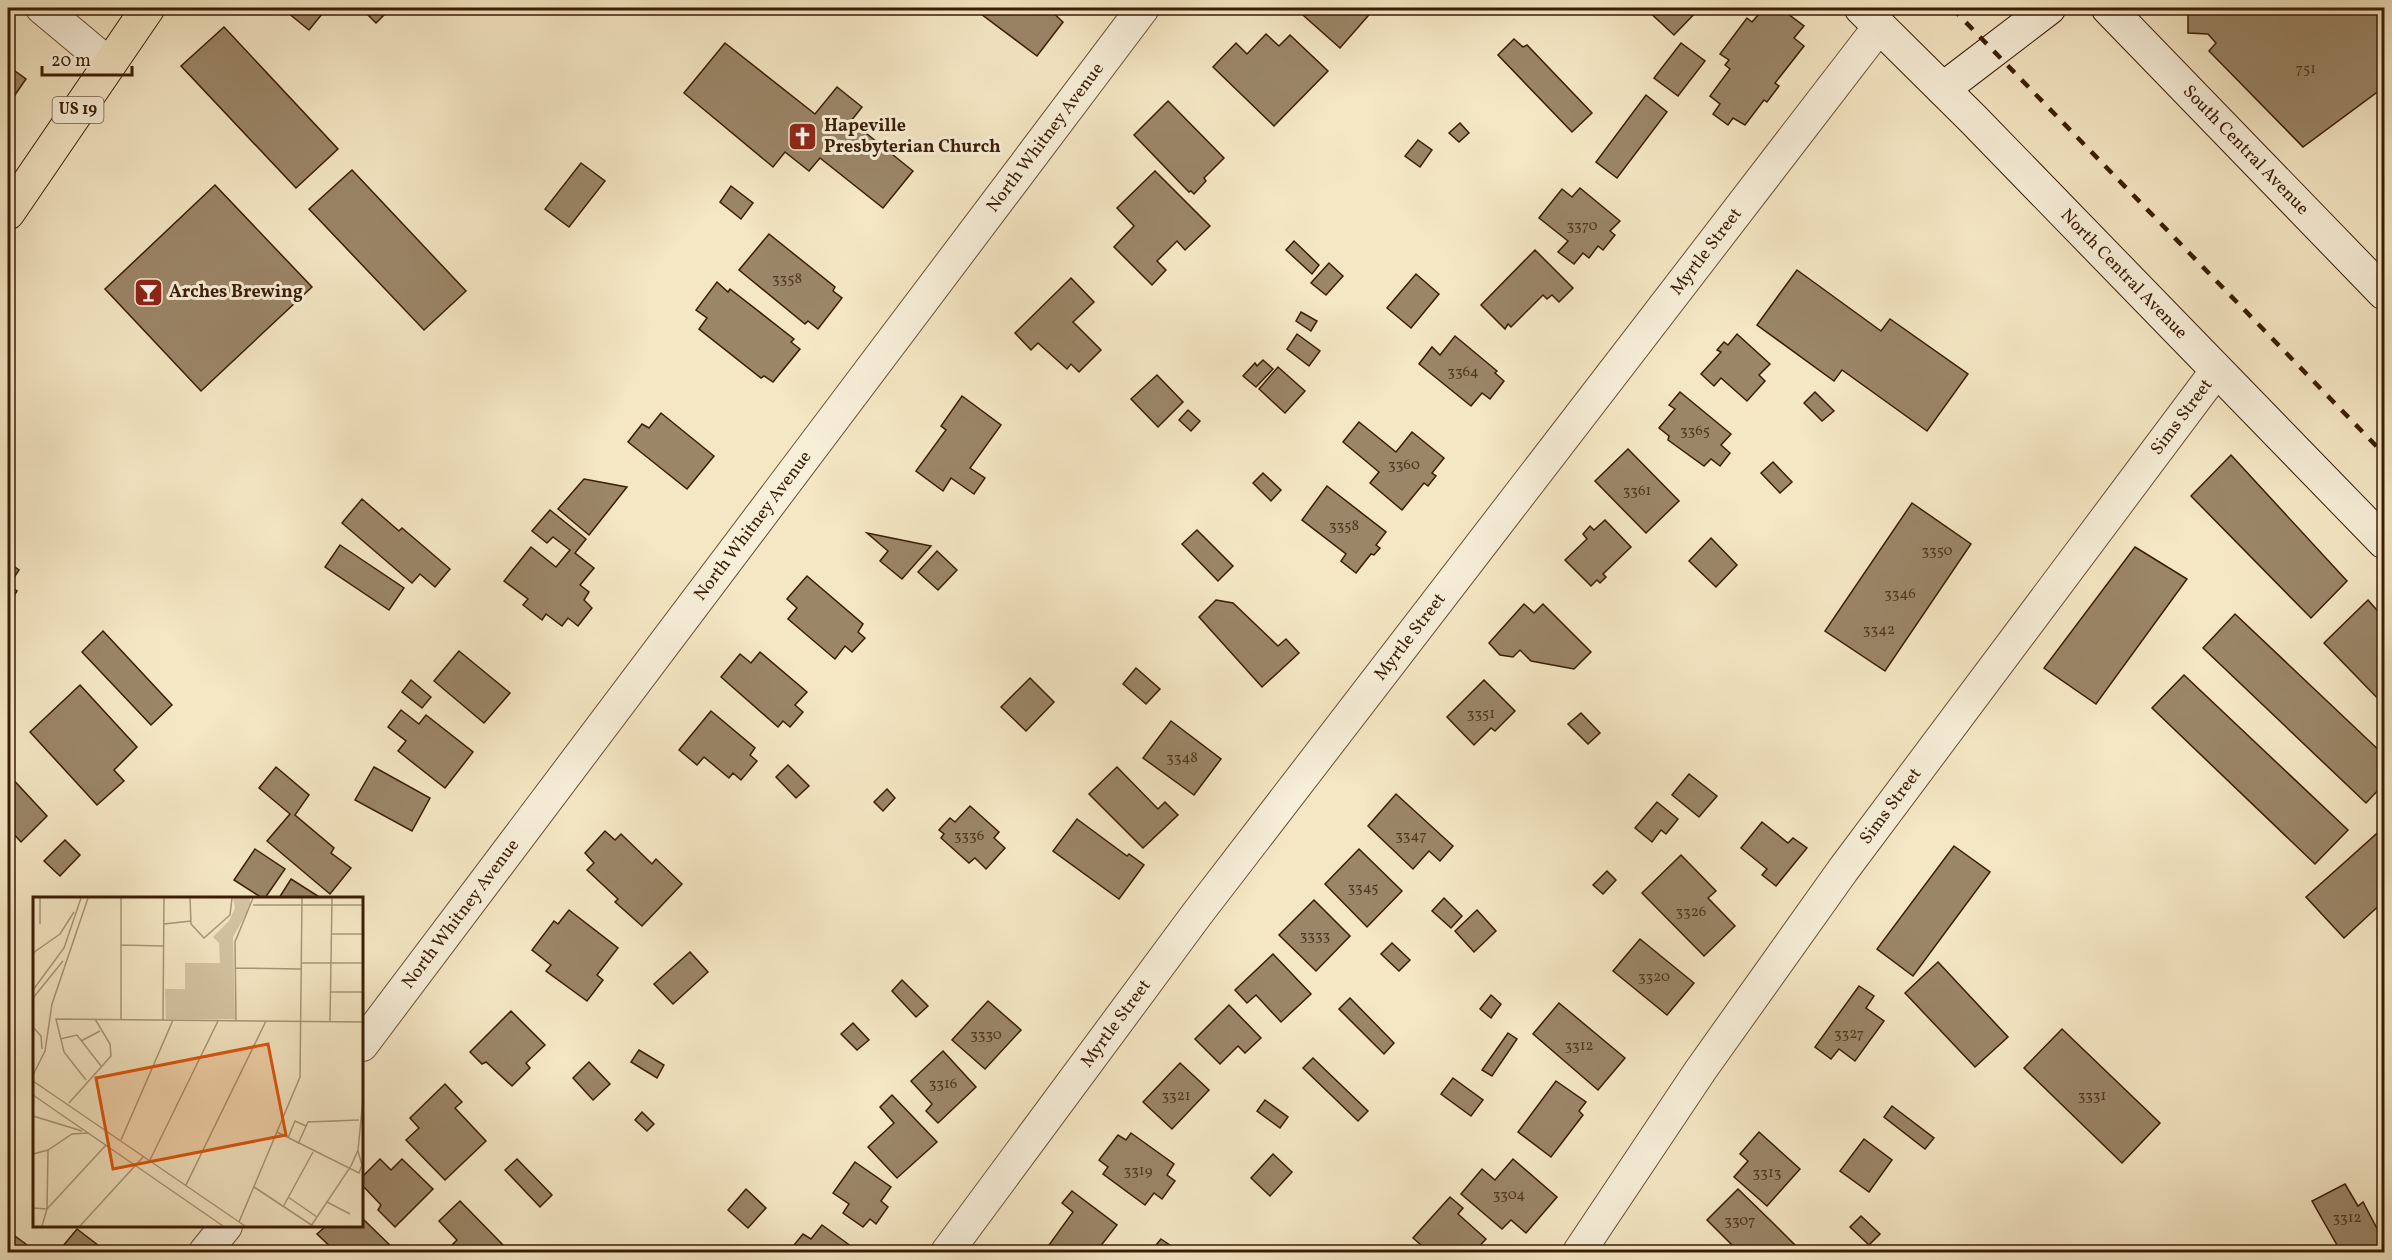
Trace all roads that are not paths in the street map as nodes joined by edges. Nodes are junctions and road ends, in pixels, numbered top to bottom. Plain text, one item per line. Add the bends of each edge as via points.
1 (42, 8) edge
2 (148, 8) edge
3 (1143, 8) edge
4 (2049, 8) edge
5 (2108, 8) edge
6 (1870, 17) edge
7 (109, 64) junction
8 (1943, 89) junction
9 (8, 213) edge
10 (2385, 293) edge
11 (2217, 369) junction
12 (2385, 542) edge
13 (363, 1044) edge
14 (225, 1227) edge
15 (206, 1252) edge
16 (948, 1252) edge
17 (1579, 1252) edge

1 - 7 street
2 - 7 main road, US 19
3 - 13 street, North Whitney Avenue
4 - 8 main road
5 - 10 main road, South Central Avenue
6 - 8 main road, North Central Avenue
6 - 16 street, Myrtle Street
7 - 9 main road, US 19
8 - 11 main road, North Central Avenue
11 - 12 main road, North Central Avenue
11 - 17 street, Sims Street via 1843,870 1700,1071
14 - 15 street

